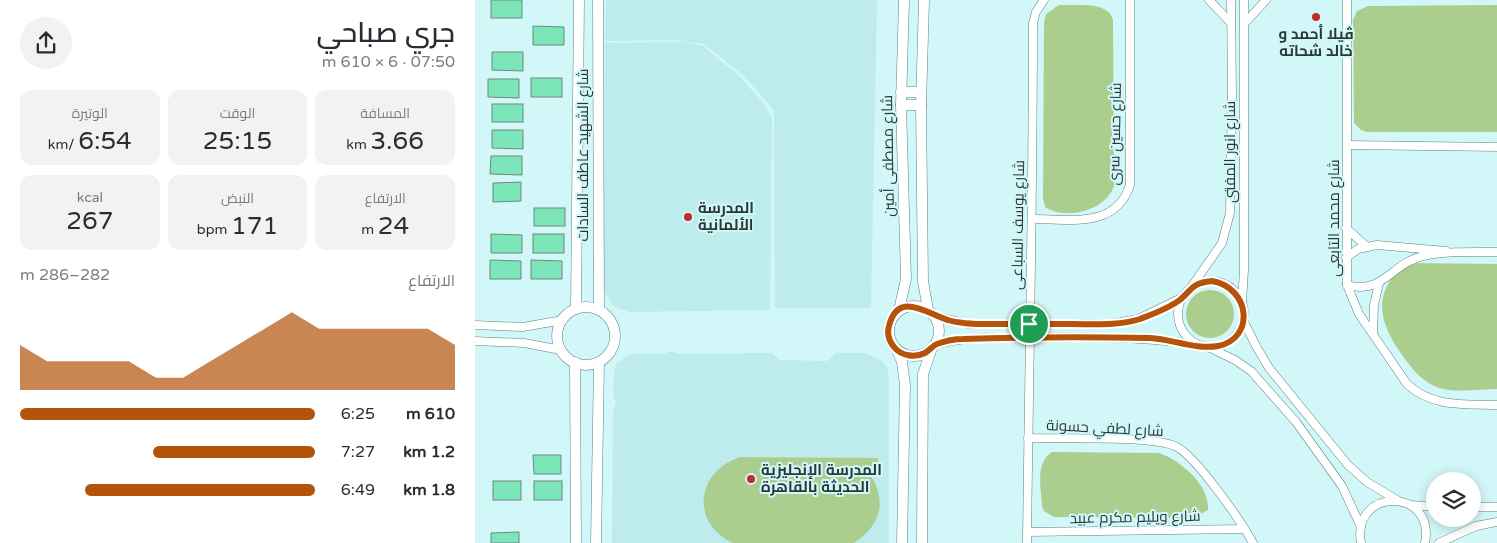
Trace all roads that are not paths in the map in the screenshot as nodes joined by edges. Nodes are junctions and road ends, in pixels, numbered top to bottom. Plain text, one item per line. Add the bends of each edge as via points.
1 (579, 0) edge
2 (598, 0) edge
3 (904, 0) edge
4 (924, 0) edge
5 (1044, 0) edge
6 (1130, 0) edge
7 (1209, 0) edge
8 (1231, 0) edge
9 (1244, 0) edge
10 (1265, 0) edge
11 (1347, 0) edge
12 (1231, 24) junction
13 (1244, 24) junction
14 (901, 92) junction
15 (921, 92) junction
16 (901, 105) junction
17 (921, 105) junction
18 (1348, 145) junction
19 (1497, 147) edge
20 (1033, 220) junction
21 (1346, 228) junction
22 (1367, 246) junction
23 (1451, 252) junction
24 (1497, 252) edge
25 (1346, 258) junction
26 (1379, 283) junction
27 (1347, 285) junction
28 (1193, 286) junction
29 (1181, 298) junction
30 (1242, 303) junction
31 (576, 309) junction
32 (599, 310) junction
33 (899, 310) junction
34 (931, 313) junction
35 (563, 320) junction
36 (1243, 320) junction
37 (1029, 324) junction
38 (475, 325) edge
39 (1373, 333) junction
40 (1029, 337) junction
41 (475, 342) edge
42 (1199, 345) junction
43 (933, 346) junction
44 (1208, 347) junction
45 (561, 350) junction
46 (897, 350) junction
47 (575, 362) junction
48 (599, 362) junction
49 (1497, 405) edge
50 (1028, 438) junction
51 (1397, 500) junction
52 (1411, 505) junction
53 (1426, 506) edge
54 (1481, 507) edge
55 (1497, 507) edge
56 (1497, 522) edge
57 (1361, 527) junction
58 (1244, 529) junction
59 (1027, 532) junction
60 (576, 543) edge
61 (596, 543) edge
62 (902, 543) edge
63 (923, 543) edge
64 (1027, 543) edge
65 (1253, 543) edge
66 (1361, 543) edge
67 (1425, 543) edge
68 (1439, 543) edge

1 - 31 street, شارع الشهيد عاطف السادات
2 - 32 street, شارع الشهيد عاطف السادات
3 - 14 street, شارع مصطفى أمين
4 - 15 street
5 - 20 street, شارع يوسف السباعى via 1033,23
6 - 20 street, شارع حسين سرى via 1130,179 1127,196 1104,217
7 - 12 street
8 - 12 street, شارع انور المفتى
9 - 13 street, شارع انور المفتى
10 - 13 street
11 - 18 street, شارع محمد التابعى
12 - 28 street, شارع انور المفتى via 1230,213 1222,243
13 - 30 street, شارع انور المفتى
14 - 15 street
14 - 16 street, شارع مصطفى أمين
15 - 17 street
16 - 17 street
16 - 33 street, شارع مصطفى أمين via 905,279
17 - 34 street via 923,281
18 - 19 street
18 - 21 street, شارع محمد التابعى
20 - 37 street, شارع يوسف السباعى
21 - 22 street
21 - 25 street, شارع محمد التابعى
22 - 23 street
22 - 25 street
23 - 24 street
23 - 26 street via 1410,260
25 - 27 street, شارع محمد التابعى
26 - 27 street via 1365,288
26 - 39 street
27 - 39 street, شارع محمد التابعى via 1359,314
28 - 29 street
28 - 30 street via 1202,282 1222,282 1238,294
29 - 37 street via 1153,314 1123,323
29 - 42 street via 1179,326 1191,341
30 - 36 street
31 - 32 street via 591,307
31 - 35 street
32 - 48 street via 610,320 615,335 611,351
33 - 34 street via 919,306
33 - 46 street via 889,327 889,337
34 - 37 street via 968,324
34 - 43 street via 939,331
35 - 38 street via 523,327
35 - 45 street via 558,334
36 - 44 street via 1231,340 1220,346
36 - 51 street via 1269,368 1348,465 1367,482
37 - 40 street, شارع يوسف السباعى
39 - 49 street, شارع محمد التابعى via 1407,384 1417,392 1440,403
40 - 42 street via 1151,338
40 - 43 street via 953,339
40 - 50 street, شارع يوسف السباعى
41 - 45 street via 524,344
42 - 44 street
43 - 46 street via 925,354 915,356
43 - 63 street via 923,374
44 - 57 street via 1251,371 1296,422 1342,486
45 - 47 street
46 - 62 street via 905,385
47 - 48 street
47 - 60 street
48 - 61 street
50 - 58 street, شارع لطفي حسونة via 1150,441 1176,446 1198,465
50 - 59 street, شارع يوسف السباعى
51 - 52 street
51 - 57 street via 1374,506 1365,515
52 - 53 street
52 - 67 street via 1424,521
54 - 55 street
56 - 68 street via 1476,526
57 - 66 street
58 - 59 street, شارع ويليم مكرم عبيد
58 - 65 street, شارع لطفي حسونة
59 - 64 street, شارع يوسف السباعى

